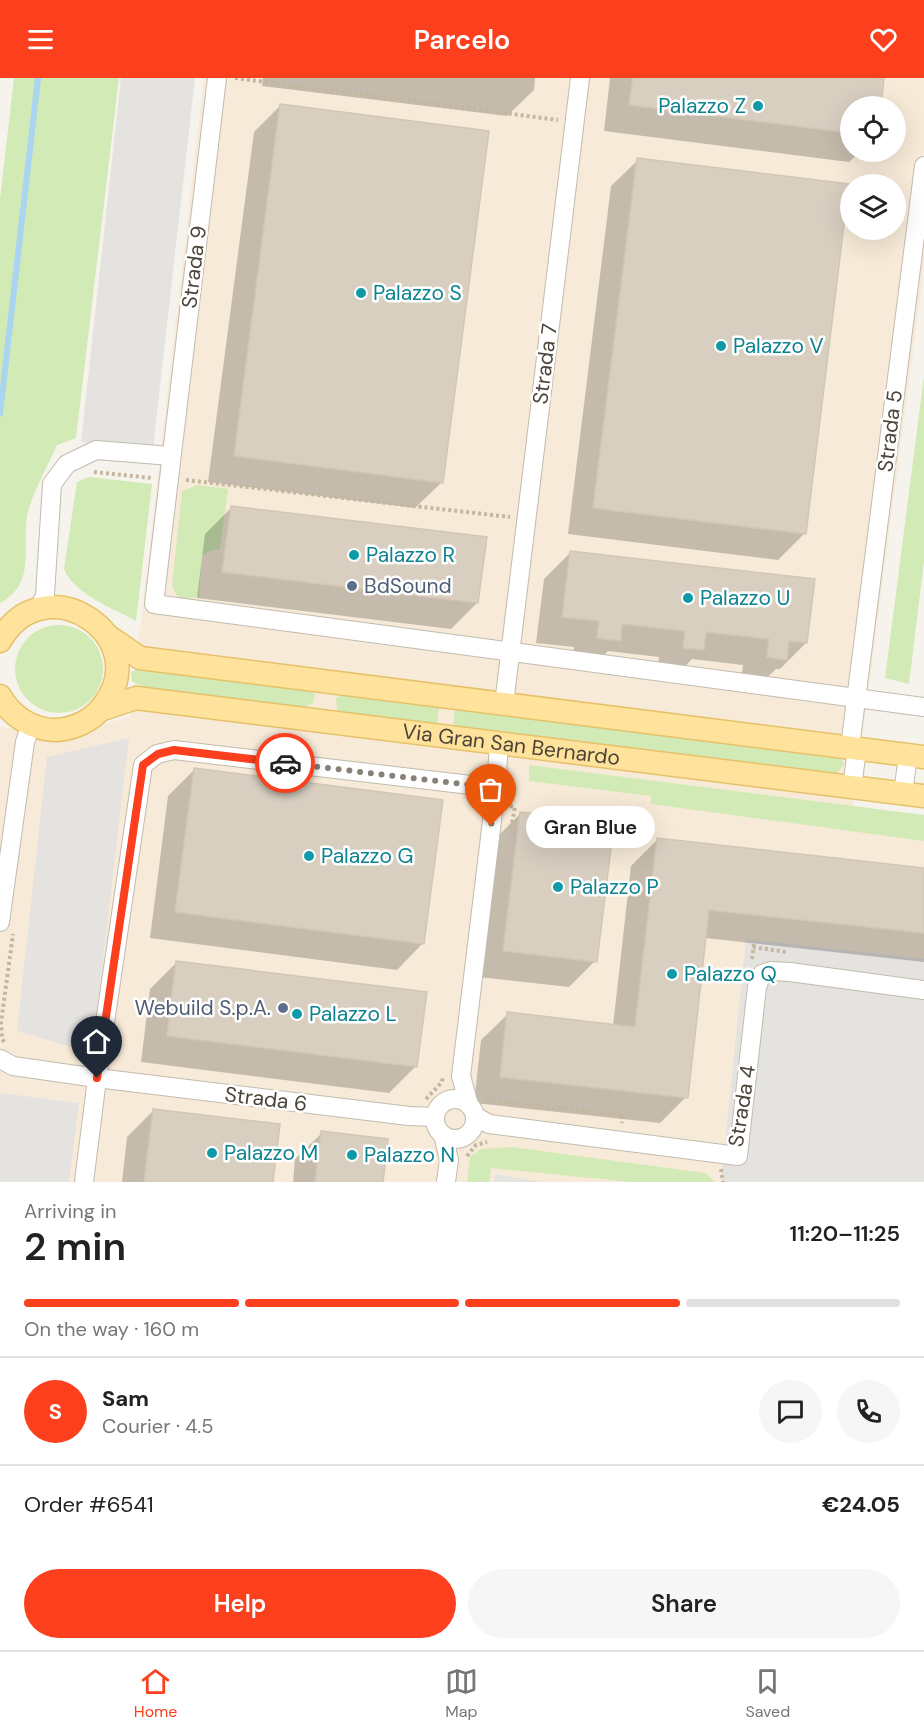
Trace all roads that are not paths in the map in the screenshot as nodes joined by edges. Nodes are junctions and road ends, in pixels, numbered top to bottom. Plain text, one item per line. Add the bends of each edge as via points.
1 (217, 78) edge
2 (580, 78) edge
3 (924, 166) edge
4 (171, 456) junction
5 (39, 609) junction
6 (4, 630) edge
7 (108, 636) junction
8 (510, 651) junction
9 (855, 696) junction
10 (1, 698) edge
11 (504, 704) junction
12 (924, 707) edge
13 (100, 710) junction
14 (31, 725) junction
15 (499, 743) junction
16 (854, 748) junction
17 (916, 756) edge
18 (852, 788) junction
19 (503, 793) junction
20 (913, 795) edge
21 (0, 922) edge
22 (924, 990) edge
23 (0, 1059) edge
24 (452, 1075) junction
25 (97, 1078) junction
26 (445, 1102) junction
27 (435, 1117) junction
28 (475, 1118) junction
29 (443, 1135) junction
30 (442, 1159) junction
31 (84, 1182) edge
32 (446, 1182) edge

1 - 4 lane, Strada 9
2 - 8 lane, Strada 7
3 - 9 lane, Strada 5
4 - 5 lane via 96,450 67,464 52,484 45,595
4 - 8 lane, Strada 9 via 154,604
5 - 6 main road
5 - 7 main road, Via Gran San Bernardo via 59,607 78,611 95,621
7 - 11 main road, Via Gran San Bernardo via 140,658
7 - 13 main road via 116,655 117,675
8 - 9 lane
8 - 11 lane, Strada 7
9 - 12 lane
9 - 16 lane, Strada 5
10 - 14 main road via 15,715
11 - 16 main road, Via Gran San Bernardo
13 - 14 main road via 86,722 68,729 49,730
13 - 15 main road, Via Gran San Bernardo via 136,698
14 - 21 lane via 25,742
15 - 18 main road, Via Gran San Bernardo
15 - 19 lane
16 - 17 main road, Via Gran San Bernardo
16 - 18 lane, Strada 5
17 - 20 lane
18 - 20 main road, Via Gran San Bernardo
19 - 24 lane
19 - 25 lane via 174,750 150,759 143,765 140,778
22 - 28 lane, Strada 4 via 790,972 762,974 757,987 738,1156
23 - 25 lane, Strada 6 via 13,1065
24 - 26 lane
24 - 28 lane
25 - 27 lane, Strada 6
25 - 31 lane
26 - 27 lane
26 - 28 lane, Strada 4 via 458,1099
27 - 29 lane
28 - 29 lane, Strada 4 via 456,1139
28 - 30 lane
29 - 30 lane
30 - 32 lane

